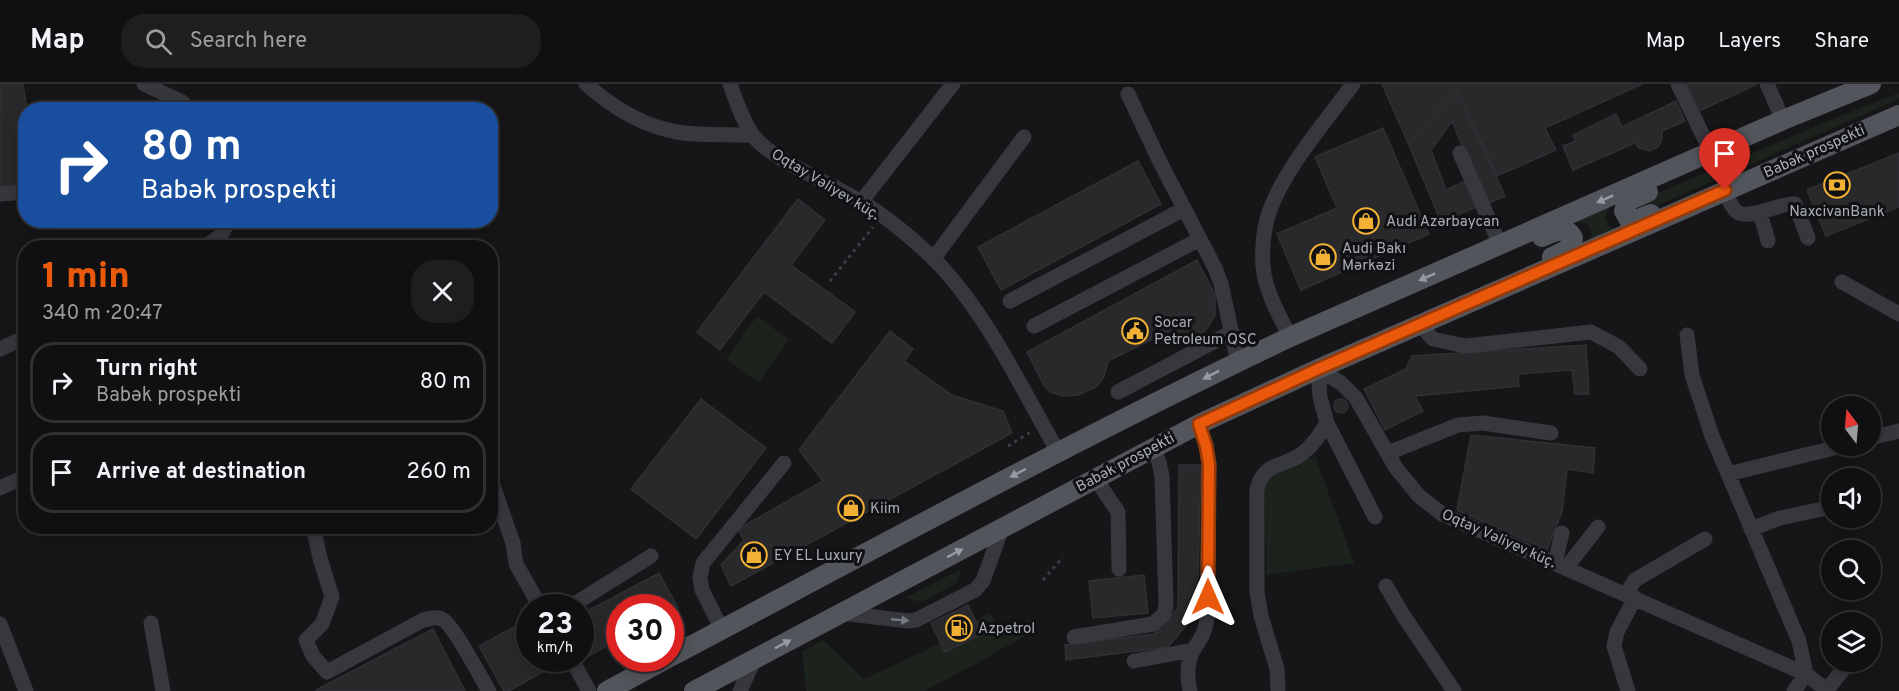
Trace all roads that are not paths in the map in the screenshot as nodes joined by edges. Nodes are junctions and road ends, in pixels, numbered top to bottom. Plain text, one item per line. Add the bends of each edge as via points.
1 (144, 84) edge
2 (586, 84) edge
3 (730, 84) edge
4 (953, 84) edge
5 (1353, 84) edge
6 (1678, 84) edge
7 (1767, 84) edge
8 (1871, 84) edge
9 (1878, 84) edge
10 (1128, 94) dead end
11 (182, 102) edge
12 (1899, 115) edge
13 (1783, 120) junction
14 (752, 135) junction
15 (1024, 137) dead end
16 (1712, 152) junction
17 (1812, 152) junction
18 (1460, 153) dead end
19 (1725, 190) junction
20 (18, 193) edge
21 (0, 194) edge
22 (861, 202) junction
23 (1184, 209) junction
24 (1760, 212) junction
25 (226, 228) edge
26 (1808, 238) dead end
27 (1200, 239) junction
28 (214, 240) edge
29 (1768, 241) dead end
30 (1500, 245) junction
31 (933, 259) junction
32 (1463, 261) junction
33 (1842, 282) dead end
34 (1010, 301) dead end
35 (1899, 314) edge
36 (1422, 324) junction
37 (1034, 326) dead end
38 (1232, 332) junction
39 (1687, 335) dead end
40 (1290, 337) junction
41 (18, 341) edge
42 (0, 349) edge
43 (1238, 362) junction
44 (1318, 369) junction
45 (1640, 369) dead end
46 (1118, 392) dead end
47 (1327, 423) junction
48 (1199, 424) junction
49 (1899, 431) edge
50 (1551, 433) dead end
51 (1881, 435) edge
52 (1153, 448) junction
53 (1821, 451) edge
54 (1058, 452) junction
55 (1388, 453) junction
56 (784, 463) dead end
57 (1728, 474) junction
58 (1095, 478) junction
59 (18, 480) edge
60 (0, 489) edge
61 (498, 500) edge
62 (1821, 509) edge
63 (1375, 517) dead end
64 (1598, 527) dead end
65 (1002, 528) junction
66 (1751, 529) junction
67 (1562, 533) dead end
68 (316, 534) edge
69 (1705, 539) dead end
70 (651, 556) dead end
71 (1560, 566) junction
72 (1119, 569) dead end
73 (1386, 586) dead end
74 (533, 594) edge
75 (590, 594) edge
76 (1630, 596) junction
77 (842, 613) junction
78 (152, 623) dead end
79 (0, 624) edge
80 (722, 630) junction
81 (1074, 637) dead end
82 (684, 650) edge
83 (1193, 651) junction
84 (754, 660) junction
85 (1134, 661) dead end
86 (579, 672) edge
87 (643, 672) edge
88 (1841, 672) edge
89 (1806, 674) junction
90 (1827, 690) edge
91 (26, 691) edge
92 (163, 691) edge
93 (489, 691) edge
94 (589, 691) edge
95 (607, 691) edge
96 (694, 691) edge
97 (740, 691) edge
98 (1190, 691) edge
99 (1278, 691) edge
100 (1454, 691) edge
101 (1628, 691) edge
102 (1794, 691) edge

1 - 11 street
2 - 14 street via 620,110 655,127 677,132
3 - 14 street, Oqtay Vəliyev küç.
4 - 22 street
5 - 40 street via 1290,171 1269,212 1264,272
6 - 16 street
7 - 13 street
8 - 13 main road
9 - 17 main road via 1828,115 1638,196 1628,201 1624,211 1629,220 1641,219 1728,181
10 - 23 street
12 - 17 main road, Babək prospekti
13 - 16 main road
14 - 22 street, Oqtay Vəliyev küç. via 785,161
15 - 31 street
16 -> 30 main road
17 - 19 main road, Babək prospekti
18 - 30 street
19 - 24 street via 1742,215
19 - 36 main road, Babək prospekti
20 - 21 street
22 - 31 street, Oqtay Vəliyev küç.
23 - 27 street
23 - 34 street
24 - 26 street via 1796,204
24 - 29 street
25 - 28 street
27 - 37 street
27 - 38 street via 1221,284
30 - 32 main road
31 - 54 street, Oqtay Vəliyev küç. via 975,310
32 - 36 main road via 1492,257 1562,230 1573,238 1562,253 1489,284
32 -> 40 main road
33 - 35 street
36 - 44 main road, Babək prospekti
36 - 45 street via 1433,339 1465,346 1591,332 1619,347
38 - 43 street
38 - 46 street
39 - 57 street via 1694,384
40 - 43 main road
41 - 42 street
43 -> 54 main road
44 - 47 street
44 - 48 main road, Babək prospekti
44 - 55 street, Oqtay Vəliyev küç. via 1356,398
47 - 63 street
47 - 99 street via 1318,439 1302,454 1268,469 1257,490 1257,592 1277,669
48 - 52 main road, Babək prospekti
48 - 83 street via 1209,464 1207,619 1205,632
49 - 51 street
50 - 55 street via 1483,423 1458,425
52 - 58 main road, Babək prospekti
52 - 81 street via 1162,476 1164,614 1153,624
53 - 57 street
54 -> 80 main road
55 - 71 street, Oqtay Vəliyev küç. via 1419,496 1442,514
56 - 80 street via 703,563 702,590
57 - 66 street
58 - 65 main road, Babək prospekti
58 - 72 street via 1118,512
59 - 60 street
61 - 74 street via 516,564
62 - 66 street
64 - 71 street
77 -> 65 main road, Babək prospekti
77 -> 65 street via 916,620 975,590 983,581
66 - 89 street via 1799,641
67 - 71 street
68 - 93 street via 332,597 322,624 306,640 327,672 423,620 436,617 445,620 453,631
69 - 76 street via 1635,580
70 - 75 street
71 - 76 street, Oqtay Vəliyev küç.
73 - 100 street
76 - 89 street, Oqtay Vəliyev küç.
76 - 101 street via 1614,646
84 -> 77 main road, Babək prospekti
78 - 92 street
79 - 91 street
80 - 82 main road
83 - 85 street
83 - 98 street via 1188,664
84 - 96 main road, Babək prospekti
84 - 97 street
86 - 94 street
87 - 95 main road
88 - 90 street
89 - 90 street, Oqtay Vəliyev küç.
89 - 102 street

